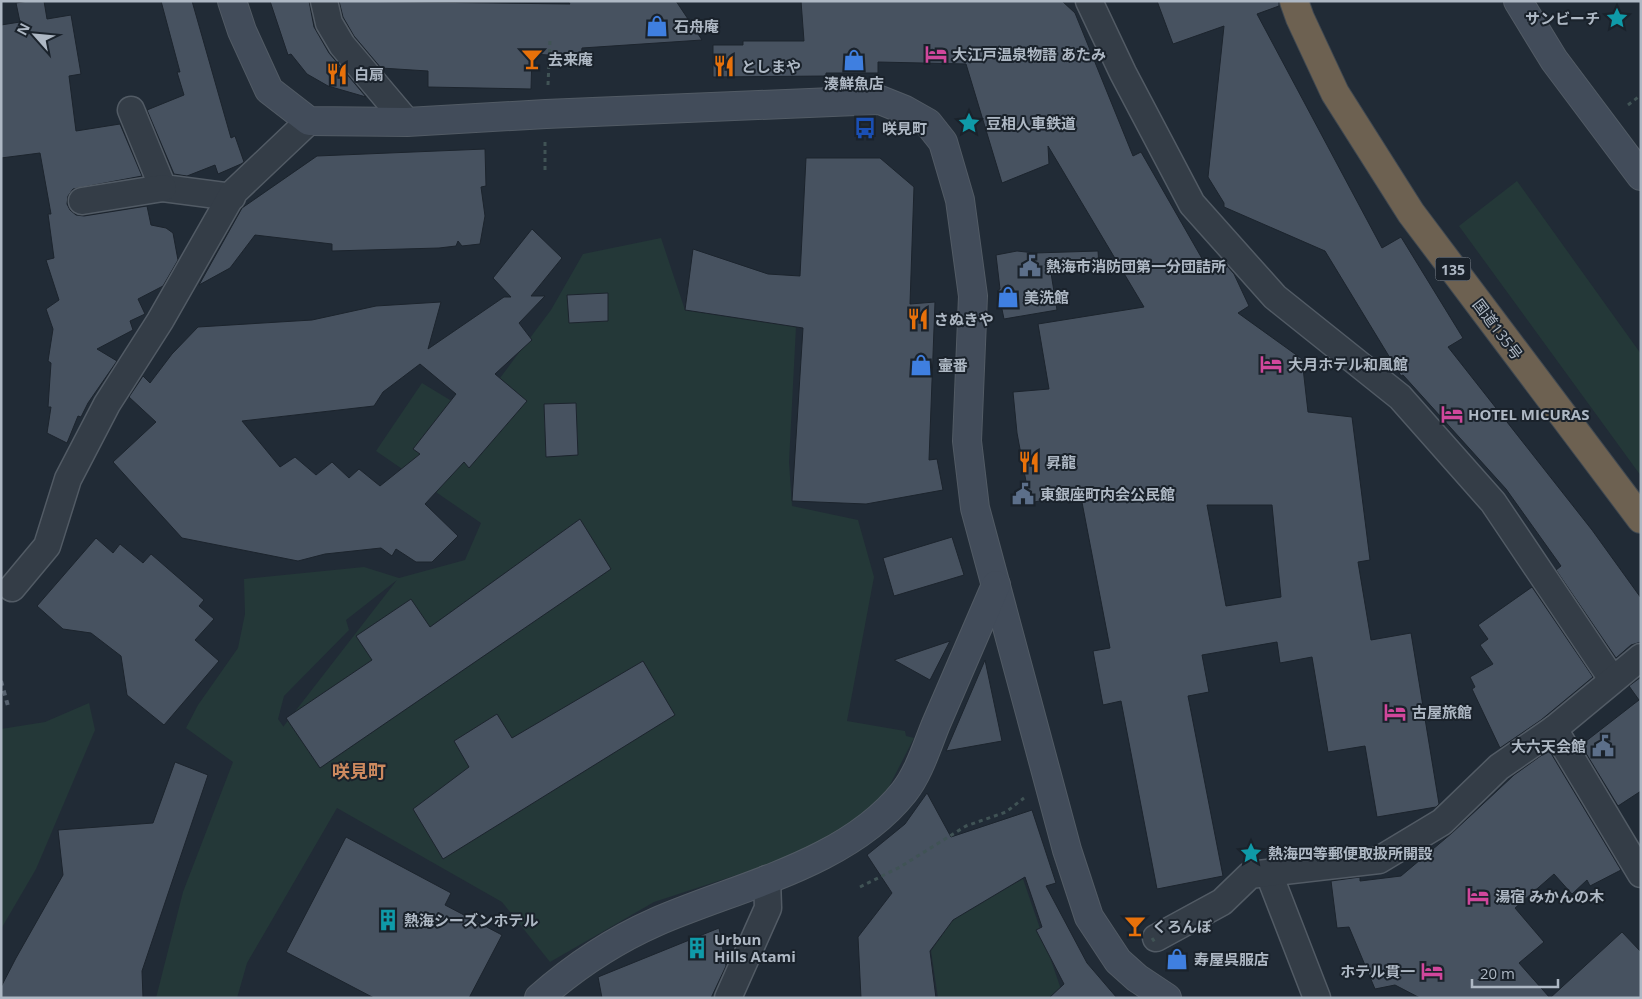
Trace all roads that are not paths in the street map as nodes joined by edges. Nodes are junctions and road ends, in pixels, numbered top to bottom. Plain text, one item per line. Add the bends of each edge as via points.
1 (232, 1) edge
2 (324, 1) edge
3 (1089, 1) edge
4 (1294, 1) edge
5 (1518, 1) edge
6 (130, 110) dead end
7 (309, 121) junction
8 (407, 122) junction
9 (1641, 176) edge
10 (163, 188) junction
11 (232, 197) junction
12 (82, 201) dead end
13 (1641, 519) edge
14 (996, 585) junction
15 (12, 588) dead end
16 (1641, 657) edge
17 (1612, 679) junction
18 (1554, 729) junction
19 (1269, 874) junction
20 (1641, 874) edge
21 (767, 879) junction
22 (1155, 940) dead end
23 (539, 998) edge
24 (728, 998) edge
25 (1167, 998) edge
26 (1317, 998) edge

1 - 7 street via 269,90
2 - 8 street via 329,23 342,45
3 - 17 street via 1192,204 1276,297 1406,404 1493,502
4 - 13 highway, 国道135号 / 135 via 1335,93 1411,212
5 - 9 street via 1554,60
6 - 10 street
7 - 8 street
7 - 11 street
8 - 14 street via 545,126 880,100 928,123 943,142 960,200 973,296 967,441 975,508
10 - 11 street
10 - 12 street
11 - 15 street via 107,404 68,479 47,546
14 - 21 street via 921,760 904,791 851,840
14 - 25 street via 1088,917 1118,961
16 - 17 street
17 - 18 street
18 - 19 street via 1499,768 1442,822 1379,860
18 - 20 street
19 - 22 street via 1250,876 1222,902
19 - 26 street
21 - 23 street via 618,940
21 - 24 street via 768,908

